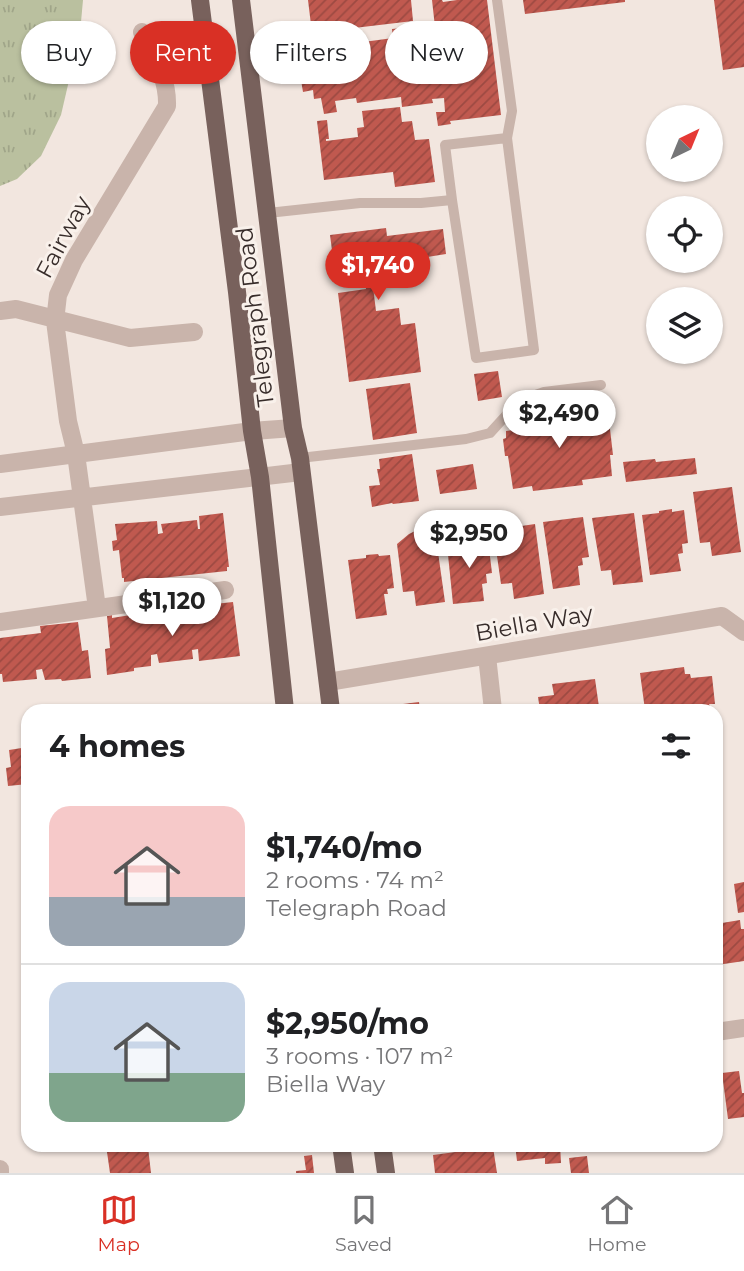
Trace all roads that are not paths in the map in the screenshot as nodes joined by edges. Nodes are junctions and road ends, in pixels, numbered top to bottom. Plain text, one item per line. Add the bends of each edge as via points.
1 (200, 0) edge
2 (241, 0) edge
3 (497, 0) edge
4 (165, 84) edge
5 (507, 138) junction
6 (452, 200) junction
7 (268, 213) junction
8 (0, 311) edge
9 (55, 319) junction
10 (194, 332) dead end
11 (601, 386) dead end
12 (293, 428) junction
13 (252, 431) junction
14 (76, 454) junction
15 (0, 464) edge
16 (300, 465) junction
17 (260, 477) junction
18 (82, 498) junction
19 (0, 507) edge
20 (225, 590) dead end
21 (97, 608) junction
22 (0, 622) edge
23 (744, 632) edge
24 (486, 656) junction
25 (328, 682) junction
26 (284, 704) edge
27 (330, 704) edge
28 (492, 704) edge
29 (744, 1028) edge
30 (723, 1031) edge
31 (342, 1152) edge
32 (383, 1152) edge
33 (345, 1173) edge
34 (386, 1173) edge

1 - 13 main road, Telegraph Road
2 - 7 main road, Telegraph Road
3 - 5 lane via 512,111
4 - 9 street, Fairway via 167,106 74,260 58,295
5 - 6 lane via 444,145
5 - 6 lane via 534,350 476,358
6 - 7 lane
7 - 12 main road, Telegraph Road
8 - 9 street via 16,309
9 - 10 street via 130,338
9 - 14 street, Fairway
11 - 16 lane via 544,391 527,398 490,433
12 - 13 street
12 - 16 main road, Telegraph Road
13 - 14 street
13 - 17 main road, Telegraph Road
14 - 15 street
14 - 18 street, Fairway
16 - 17 street
16 - 25 main road, Telegraph Road
17 - 18 street
17 - 26 main road, Telegraph Road
18 - 19 street
18 - 21 street, Fairway
20 - 21 street
21 - 22 street
23 - 24 street, Biella Way via 722,616
24 - 25 street, Biella Way
24 - 28 street
25 - 27 main road, Telegraph Road
29 - 30 street
31 - 33 main road
32 - 34 main road

